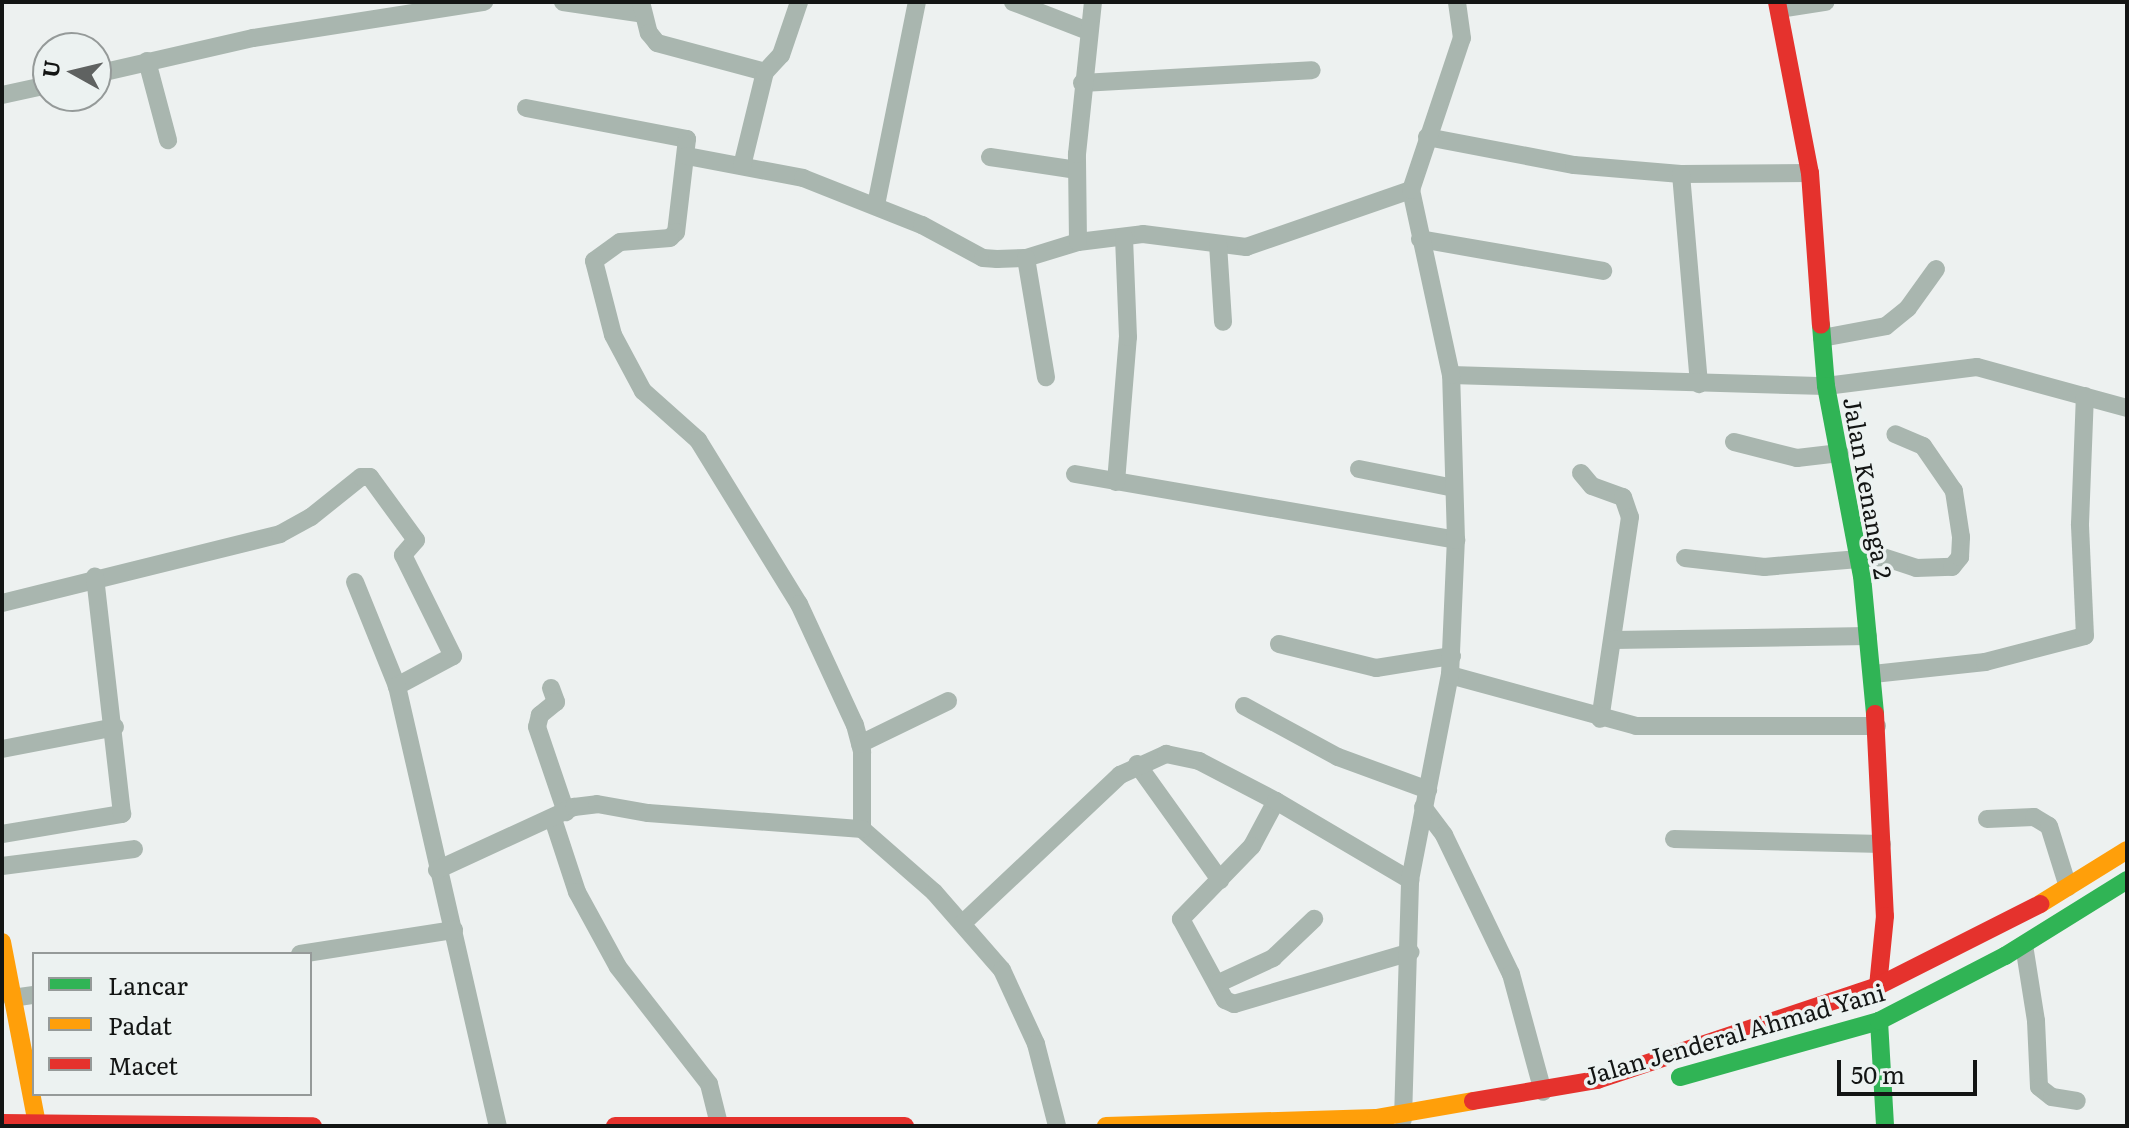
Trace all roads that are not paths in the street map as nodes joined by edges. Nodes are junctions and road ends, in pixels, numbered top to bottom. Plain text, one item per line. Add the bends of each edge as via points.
1 (484, 2) edge
2 (563, 2) edge
3 (799, 2) edge
4 (917, 2) edge
5 (1013, 2) edge
6 (1093, 2) edge
7 (1457, 2) edge
8 (1825, 2) edge
9 (1778, 6) edge
10 (642, 8) edge
11 (1088, 31) junction
12 (147, 61) junction
13 (112, 70) edge
14 (1312, 70) dead end
15 (765, 72) junction
16 (1082, 83) junction
17 (32, 88) edge
18 (2, 95) edge
19 (526, 108) dead end
20 (1427, 137) junction
21 (168, 140) dead end
22 (687, 156) junction
23 (990, 157) dead end
24 (742, 166) junction
25 (1077, 170) junction
26 (1810, 173) junction
27 (1681, 174) junction
28 (1411, 190) junction
29 (876, 205) junction
30 (1124, 237) junction
31 (1420, 239) junction
32 (1078, 242) junction
33 (1218, 244) junction
34 (1026, 258) junction
35 (1936, 269) dead end
36 (1603, 271) dead end
37 (1223, 322) dead end
38 (1822, 338) junction
39 (1451, 375) junction
40 (1046, 377) dead end
41 (1699, 384) junction
42 (1826, 386) junction
43 (2085, 396) junction
44 (2127, 408) edge
45 (1895, 434) dead end
46 (1734, 442) dead end
47 (1840, 453) junction
48 (1359, 469) dead end
49 (1581, 473) dead end
50 (1075, 474) dead end
51 (1116, 482) junction
52 (1454, 488) junction
53 (1456, 540) junction
54 (1685, 558) dead end
55 (1859, 558) junction
56 (95, 577) junction
57 (355, 582) dead end
58 (2, 603) edge
59 (1868, 636) junction
60 (1613, 640) junction
61 (1279, 644) dead end
62 (1451, 666) junction
63 (1873, 674) junction
64 (395, 679) junction
65 (551, 688) dead end
66 (948, 701) dead end
67 (1244, 706) dead end
68 (1600, 719) junction
69 (1877, 726) junction
70 (115, 727) junction
71 (860, 744) junction
72 (2, 749) edge
73 (1137, 764) junction
74 (1426, 799) junction
75 (1276, 801) junction
76 (559, 816) junction
77 (1987, 819) dead end
78 (862, 829) junction
79 (2, 834) edge
80 (1674, 839) dead end
81 (1882, 844) junction
82 (134, 849) dead end
83 (2127, 850) edge
84 (2, 866) edge
85 (437, 870) junction
86 (1220, 880) junction
87 (1410, 880) junction
88 (2127, 880) edge
89 (2068, 887) junction
90 (1314, 919) dead end
91 (963, 923) junction
92 (454, 930) junction
93 (2, 942) edge
94 (2024, 945) junction
95 (312, 952) edge
96 (1411, 952) junction
97 (1219, 983) junction
98 (1878, 986) junction
99 (32, 995) edge
100 (12, 998) junction
101 (1879, 1021) junction
102 (1660, 1082) dead end
103 (1635, 1089) dead end
104 (1543, 1092) junction
105 (2077, 1101) dead end
106 (1533, 1113) dead end
107 (1404, 1120) edge
108 (1376, 1122) edge
109 (2, 1123) edge
110 (719, 1124) edge
111 (37, 1125) edge
112 (1184, 1125) edge
113 (313, 1126) edge
114 (498, 1126) edge
115 (615, 1126) edge
116 (905, 1126) edge
117 (1057, 1126) edge
118 (1106, 1126) edge
119 (1885, 1126) edge

1 - 12 street via 268,35
2 - 10 street
3 - 15 street via 781,55
4 - 29 street
5 - 11 street
6 - 11 street
7 - 20 street via 1462,38
8 - 9 street
9 - 26 main road, Jalan Kenanga 2
10 - 15 street via 657,43
11 - 16 street
12 - 13 street
12 - 21 street
14 - 16 street
15 - 24 street
16 - 25 street
17 - 18 street
19 - 22 street via 682,135 689,143
20 - 27 street via 1574,165
20 - 28 street
22 - 24 street
22 - 71 street via 676,232 670,238 620,242 594,261 603,305 643,391 698,440 757,532 799,604
23 - 25 street
24 - 29 street via 803,178
25 - 32 street
26 - 27 street
26 - 38 main road, Jalan Kenanga 2
27 - 41 street
28 - 31 street
28 - 33 street via 1260,244
29 - 34 street via 983,258
30 - 32 street
30 - 33 street via 1160,234
30 - 51 street via 1128,337
31 - 36 street
31 - 39 street via 1442,316
32 - 34 street
33 - 37 street
34 - 40 street
35 - 38 street via 1908,308 1886,326
38 - 42 main road, Jalan Kenanga 2
39 - 41 street
39 - 52 street
41 - 42 street
42 - 43 street via 1977,367
42 - 47 main road, Jalan Kenanga 2
43 - 44 street
43 - 63 street via 2080,524 2085,636 1985,662
45 - 55 street via 1923,446 1939,462 1954,491 1960,557 1952,567 1931,570 1883,557
46 - 47 street via 1797,458
47 - 55 main road, Jalan Kenanga 2
48 - 52 street
49 - 60 street via 1592,486 1628,502
50 - 51 street
51 - 53 street
52 - 53 street
53 - 62 street
54 - 55 street via 1764,567
55 - 59 main road, Jalan Kenanga 2
56 - 58 street
56 - 64 street via 280,534 361,477 370,477 416,540 403,555 453,656
56 - 70 street
57 - 64 street
59 - 60 street
59 - 63 main road, Jalan Kenanga 2
60 - 68 street
61 - 62 street via 1376,668
62 - 68 street
62 - 74 street
63 - 69 main road, Jalan Kenanga 2
64 - 85 street
65 - 76 street via 556,702 540,715 537,727
66 - 71 street
67 - 74 street
68 - 69 street via 1684,729
69 - 81 main road, Jalan Kenanga 2
70 - 72 street
70 - 79 street via 122,814
71 - 78 street
73 - 75 street via 1166,754 1183,756
73 - 86 street
73 - 91 street
74 - 87 street
74 - 104 street via 1511,974
75 - 86 street via 1257,839
75 - 87 street
76 - 78 street via 597,804 648,813
76 - 85 street
76 - 110 street via 584,905 618,967 709,1084
77 - 89 street via 2034,817 2049,826
78 - 91 street
80 - 81 street
81 - 98 main road, Jalan Kenanga 2 via 1885,916
82 - 84 street
83 - 89 main road, Jalan Jenderal Ahmad Yani
85 - 92 street
86 - 97 street via 1180,923
87 - 96 street
88 - 94 main road, Jalan Jenderal Ahmad Yani
89 - 98 main road, Jalan Jenderal Ahmad Yani via 2005,925
90 - 97 street via 1273,958
91 - 117 street via 1002,970 1025,1012
92 - 95 street
92 - 114 street
93 - 100 main road
94 - 101 main road, Jalan Jenderal Ahmad Yani
94 - 105 street via 2039,1087 2052,1097
96 - 97 street via 1234,1004 1225,1000
96 - 107 street
98 - 101 main road, Jalan Kenanga 2
98 - 104 main road, Jalan Jenderal Ahmad Yani via 1676,1057
99 - 100 street
100 - 111 main road
101 - 102 main road, Jalan Jenderal Ahmad Yani
101 - 119 main road, Jalan Kenanga 2
103 - 106 main road, Jalan Jenderal Ahmad Yani
104 - 107 main road, Jalan Jenderal Ahmad Yani
107 - 108 main road, Jalan Jenderal Ahmad Yani
108 - 112 main road, Jalan Jenderal Ahmad Yani
109 - 111 main road
110 - 115 main road
110 - 116 main road
111 - 113 main road
112 - 118 main road, Jalan Jenderal Ahmad Yani

